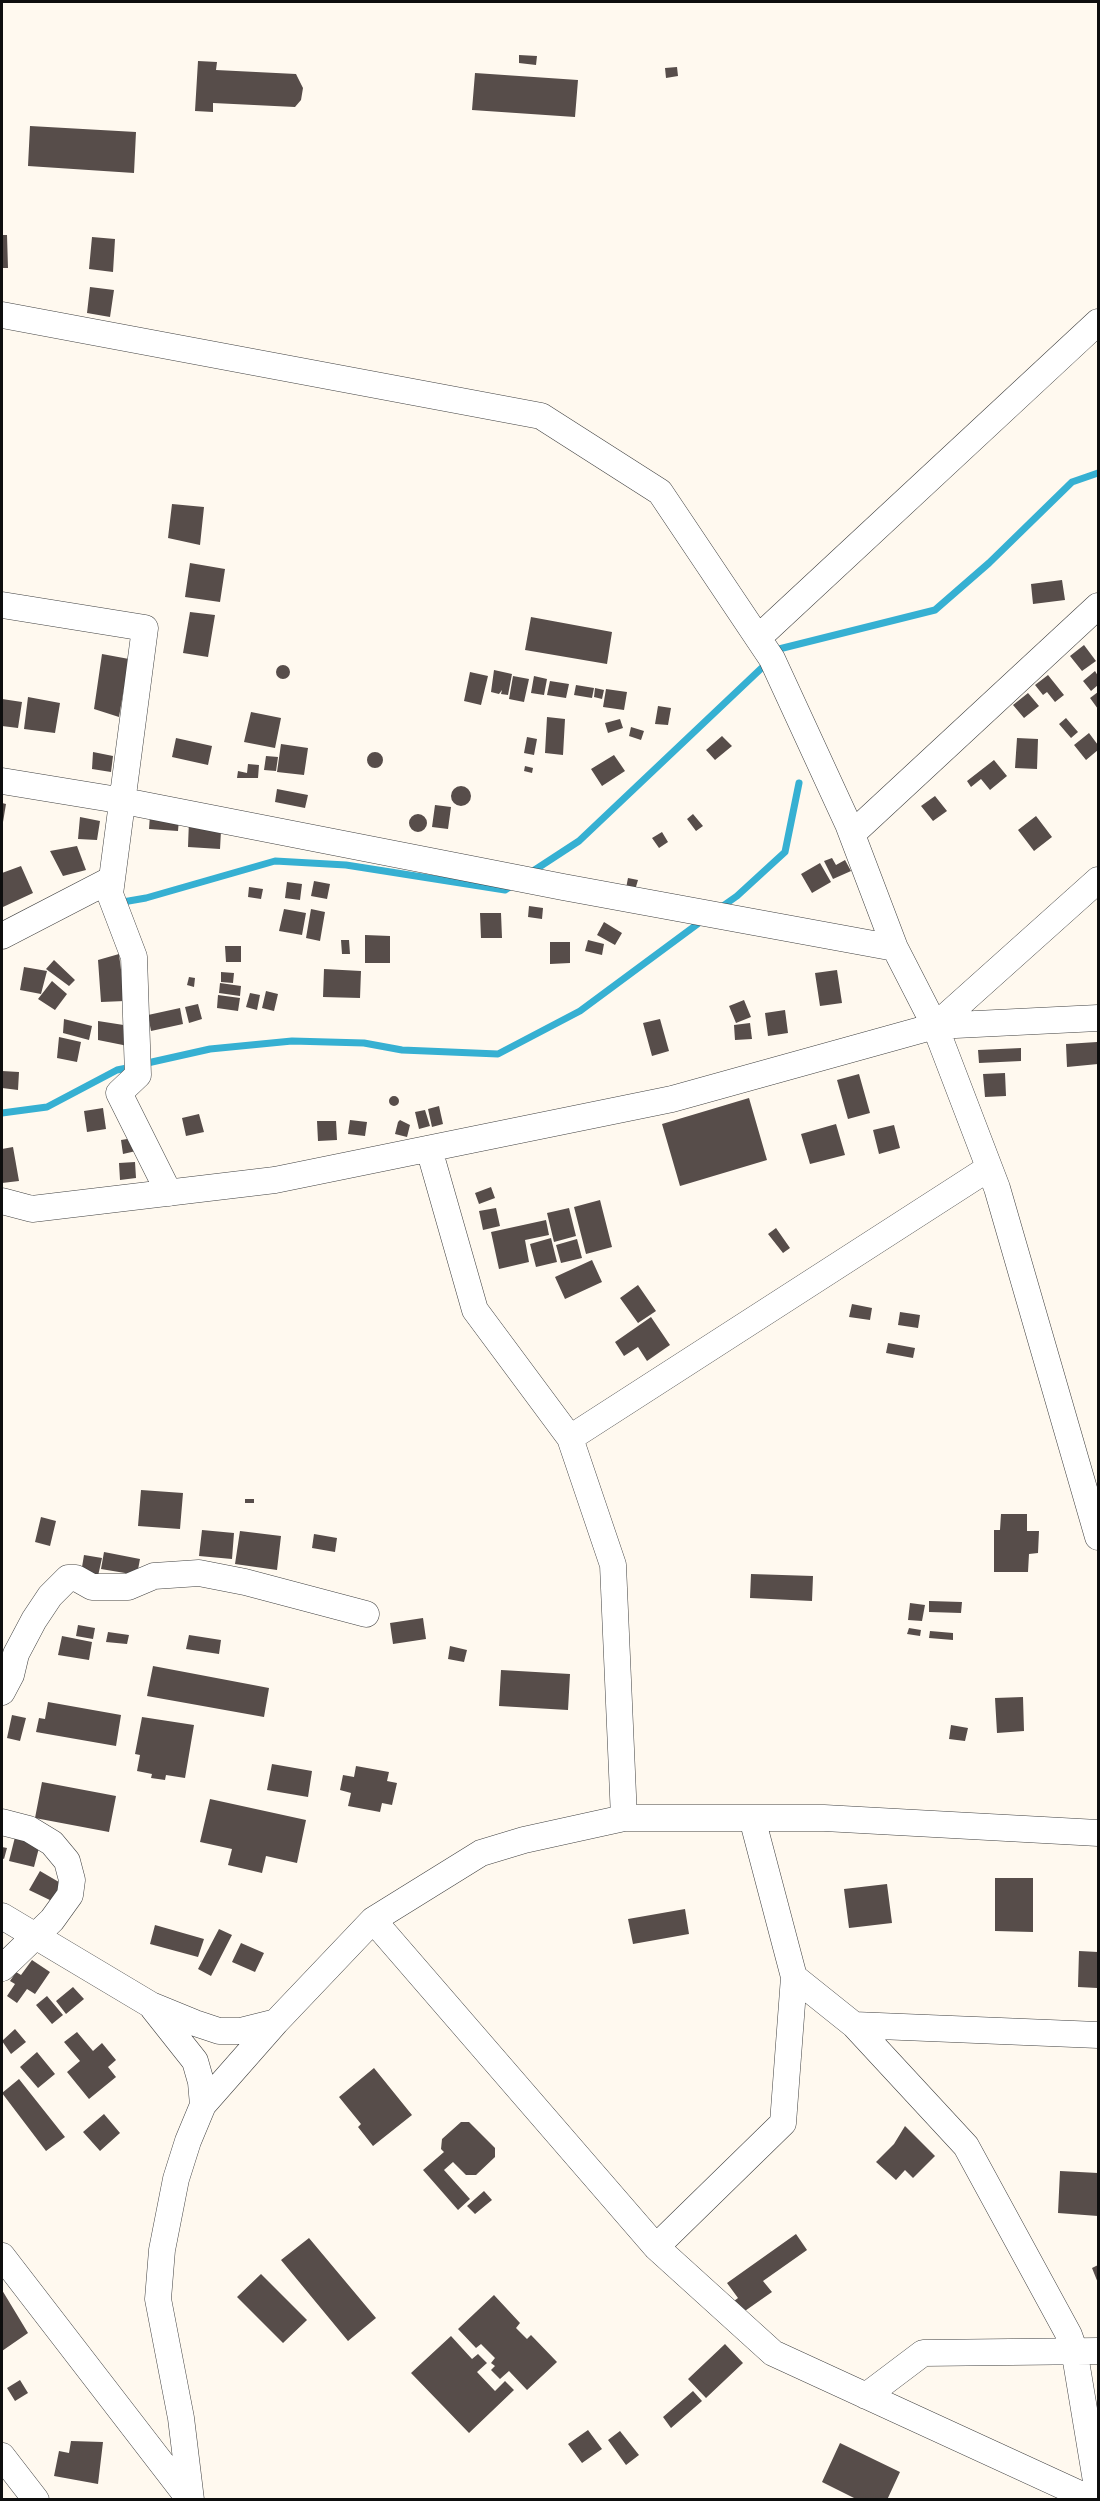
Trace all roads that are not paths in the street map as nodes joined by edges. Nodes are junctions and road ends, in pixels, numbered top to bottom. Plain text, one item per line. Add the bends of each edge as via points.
1 (2, 315) edge
2 (1098, 322) edge
3 (2, 605) edge
4 (1098, 606) edge
5 (758, 638) junction
6 (2, 782) edge
7 (124, 801) junction
8 (852, 834) junction
9 (112, 879) junction
10 (1098, 880) edge
11 (2, 936) edge
12 (895, 948) junction
13 (1098, 1018) edge
14 (935, 1026) junction
15 (429, 1149) junction
16 (989, 1168) junction
17 (169, 1193) junction
18 (2, 1201) edge
19 (570, 1438) junction
20 (1098, 1537) edge
21 (366, 1614) dead end
22 (2, 1692) edge
23 (624, 1818) junction
24 (752, 1818) junction
25 (2, 1822) edge
26 (1098, 1833) edge
27 (2, 1916) edge
28 (373, 1920) junction
29 (36, 1936) junction
30 (2, 1968) edge
31 (794, 1977) junction
32 (151, 2005) junction
33 (276, 2022) junction
34 (854, 2025) junction
35 (1098, 2035) edge
36 (203, 2105) junction
37 (656, 2247) junction
38 (2, 2256) edge
39 (1086, 2350) edge
40 (866, 2396) junction
41 (2, 2456) edge
42 (1098, 2493) edge
43 (36, 2499) edge
44 (190, 2499) edge
45 (1093, 2499) edge

1 - 5 street via 541,416 660,492
2 - 5 street
3 - 7 street via 146,628
4 - 8 street
5 - 8 street
6 - 7 street
7 - 9 street
7 - 12 street
8 - 12 street
9 - 11 street
9 - 17 street via 110,894 134,957 138,1075 119,1093
10 - 14 street
12 - 14 street
13 - 14 street
14 - 15 street via 672,1099
14 - 16 street
15 - 17 street via 275,1180
15 - 19 street via 475,1310
16 - 19 street
16 - 20 street
17 - 18 street via 32,1209
19 - 23 street via 614,1565
21 - 22 street via 199,1573 154,1576 128,1587 93,1587 68,1578 34,1620
23 - 24 street
23 - 28 street via 481,1853
24 - 26 street via 824,1818
24 - 31 street
25 - 29 street via 29,1829 52,1843 70,1870 70,1895
27 - 29 street
28 - 33 street
28 - 37 street
29 - 30 street
29 - 32 street
31 - 34 street
31 - 37 street via 783,2123
32 - 33 street via 219,2031 240,2031
32 - 36 street via 195,2061
33 - 36 street
34 - 35 street
34 - 39 street via 966,2146 1069,2335
36 - 44 street via 176,2179 162,2250 158,2299 181,2418
37 - 40 street via 773,2353
38 - 44 street
39 - 40 street via 923,2353
39 - 42 street
40 - 45 street
41 - 43 street

